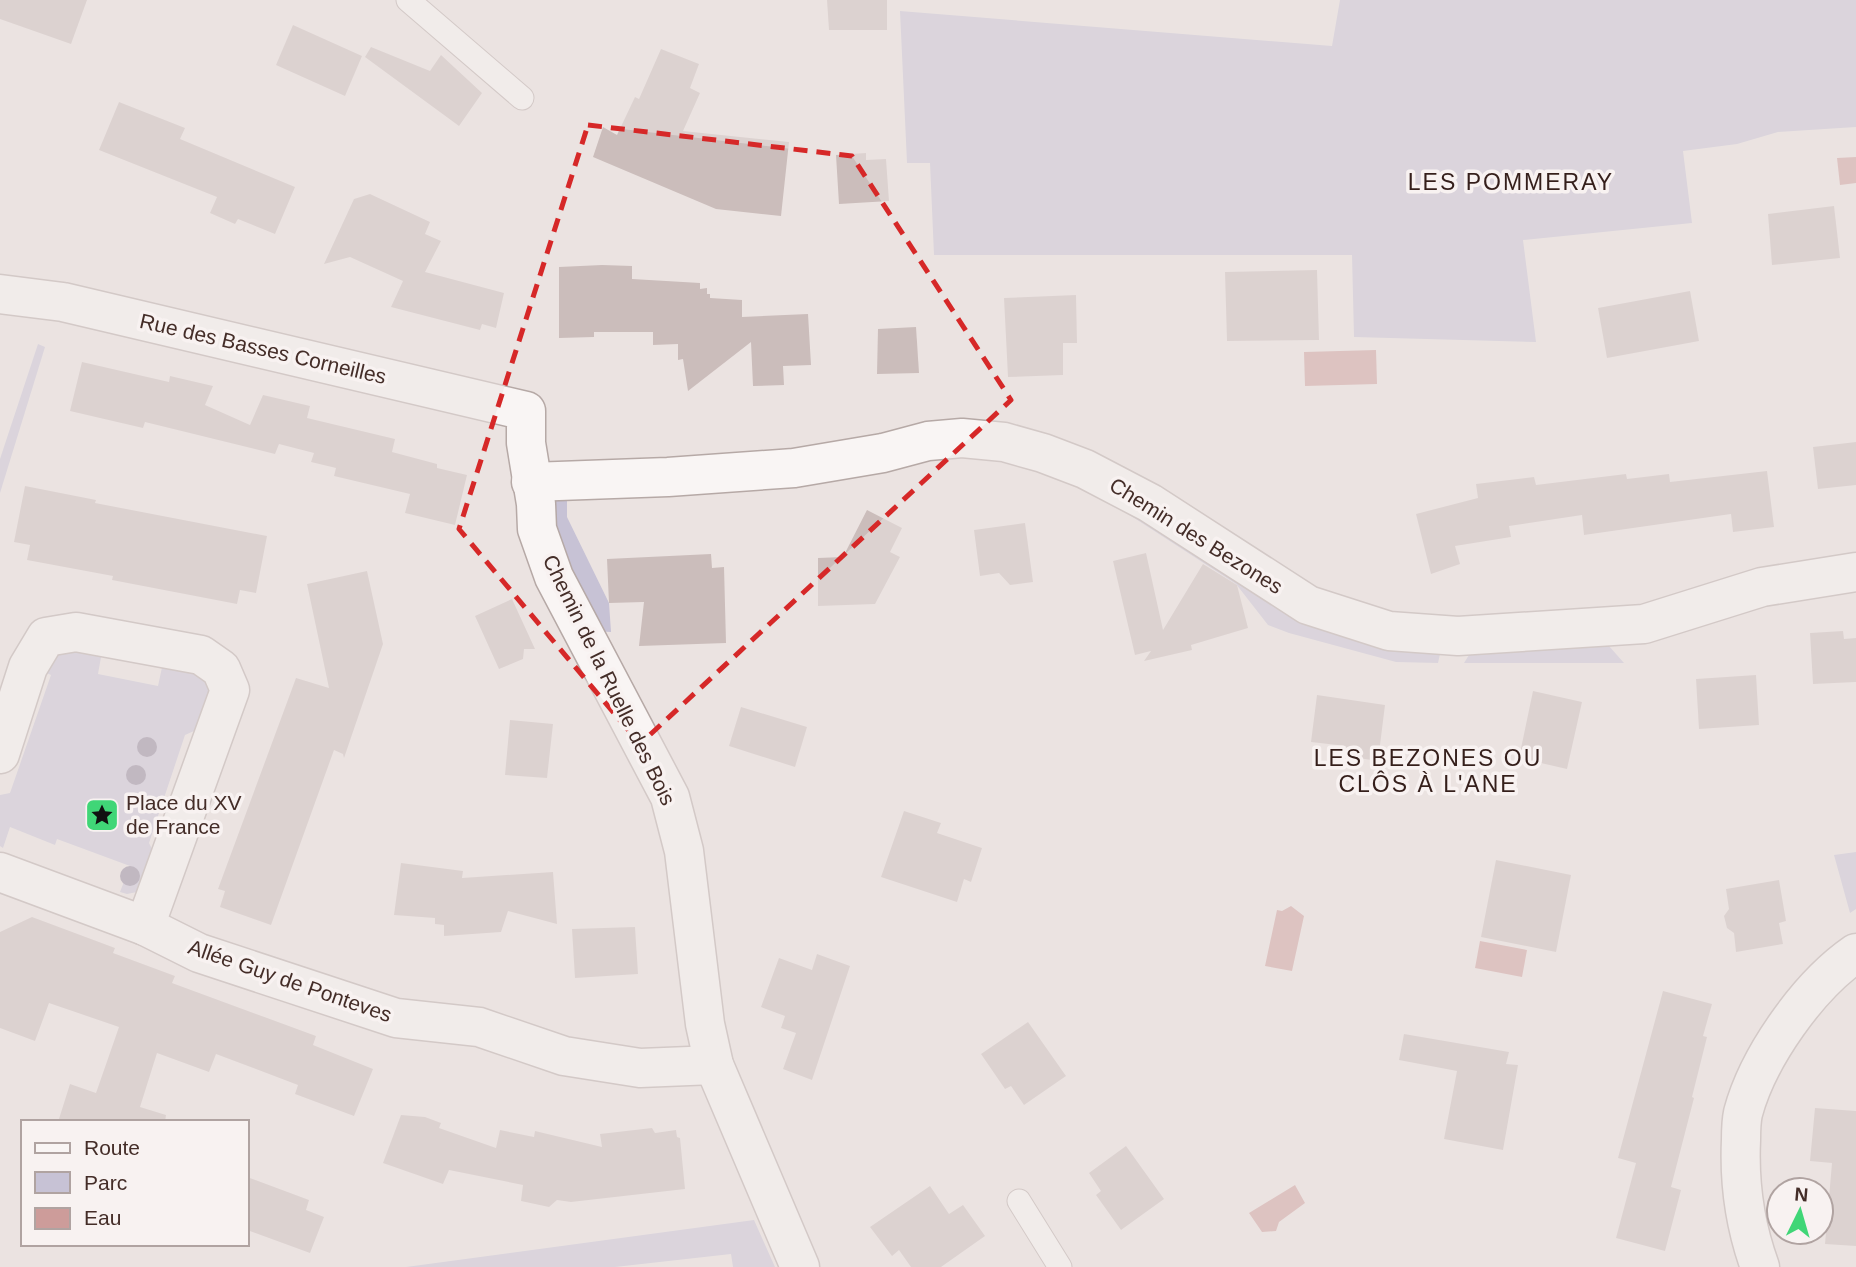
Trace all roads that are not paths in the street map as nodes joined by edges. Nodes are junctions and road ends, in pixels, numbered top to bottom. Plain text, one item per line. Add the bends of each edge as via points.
1 (408, 0) edge
2 (522, 98) dead end
3 (0, 294) edge
4 (526, 411) joint
5 (531, 482) junction
6 (1856, 572) edge
7 (0, 754) edge
8 (0, 872) edge
9 (145, 926) junction
10 (1856, 953) edge
11 (714, 1065) junction
12 (1018, 1201) dead end
13 (800, 1267) edge
14 (1060, 1267) edge
15 (1760, 1267) edge

1 - 2 lane
3 - 4 street, Rue des Basses Corneilles via 63,302
4 - 5 street, Chemin de la Ruelle des Bois
5 - 6 street, Chemin des Bezones via 794,468 928,442 962,438 1004,442 1085,469 1150,503 1308,605 1389,631 1458,636 1644,624 1762,587
5 - 11 street, Chemin de la Ruelle des Bois via 537,529 554,578 670,797 684,851
7 - 9 street via 28,667 46,637 76,632 201,655 221,669 230,691
8 - 9 street, Allée Guy de Ponteves
9 - 11 street, Allée Guy de Ponteves via 199,953 396,1018 479,1027 564,1056 640,1068
10 - 15 street via 1802,1005 1754,1083 1742,1116 1742,1194
11 - 13 street, Chemin de la Ruelle des Bois
12 - 14 lane

